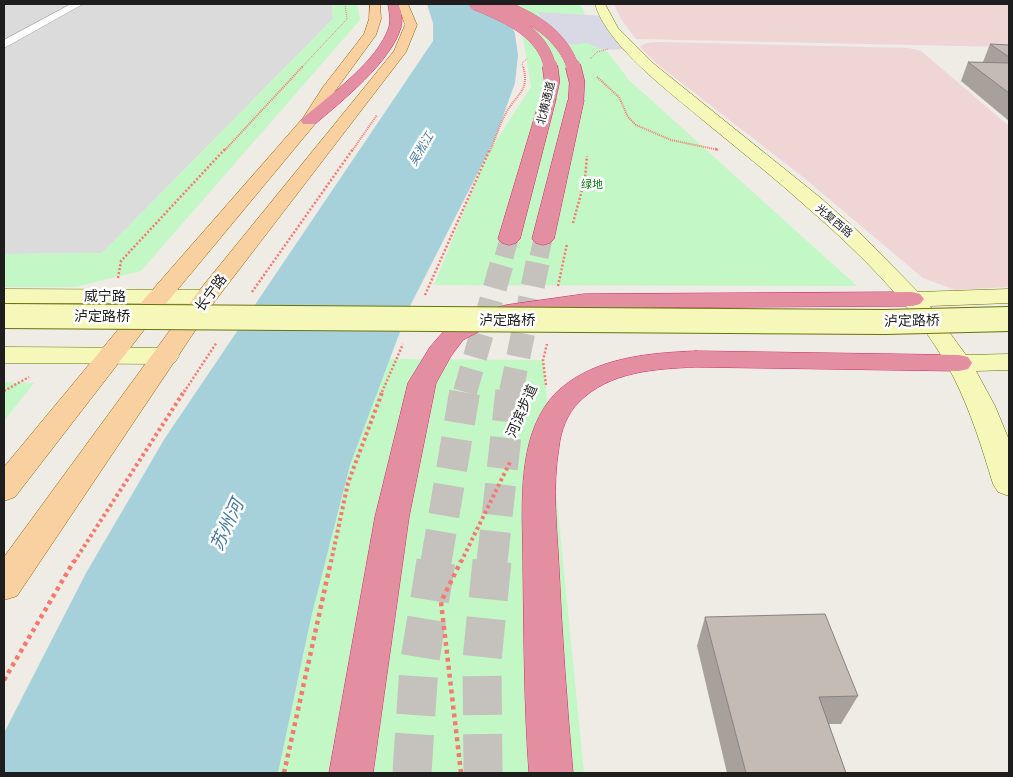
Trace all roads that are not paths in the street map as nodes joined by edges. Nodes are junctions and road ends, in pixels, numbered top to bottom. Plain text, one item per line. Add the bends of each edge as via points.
1 (78, 4) edge
2 (375, 4) edge
3 (393, 4) edge
4 (403, 4) edge
5 (475, 4) edge
6 (498, 4) edge
7 (600, 4) edge
8 (4, 45) edge
9 (309, 121) junction
10 (509, 239) tunnel mouth
11 (543, 239) tunnel mouth
12 (4, 296) edge
13 (160, 296) junction
14 (1009, 296) edge
15 (206, 297) junction
16 (912, 299) junction
17 (4, 316) edge
18 (1009, 319) edge
19 (4, 331) edge
20 (1009, 335) edge
21 (4, 354) edge
22 (111, 355) junction
23 (166, 356) junction
24 (1009, 362) edge
25 (958, 363) junction
26 (1009, 484) edge
27 (4, 489) edge
28 (4, 585) edge
29 (351, 773) edge
30 (551, 773) edge

1 - 8 street
2 - 9 main road via 370,35
3 - 9 highway via 396,16 388,41 352,83
4 - 15 main road, 长宁路 via 411,25 400,52
5 - 10 highway, 北横通道, bridge via 520,25 542,48 552,74 552,87
6 - 11 highway, 北横通道, bridge via 538,23 564,47 576,74 576,100
7 - 16 main road, 光复西路 via 625,43 679,93 865,248
9 - 13 main road
12 - 13 main road, 威宁路
13 - 15 main road, 威宁路
13 - 22 main road
14 - 16 main road
15 - 23 main road, 长宁路
16 - 25 main road, 光复西路
16 - 29 highway via 584,301 515,310 482,320 454,335 422,383 392,517
17 - 18 main road, 泸定路桥, bridge via 875,322
19 - 20 main road, 泸定路桥
21 - 22 main road
22 - 23 main road
22 - 27 main road
23 - 28 main road, 长宁路
24 - 25 main road
25 - 26 main road, 光复西路 via 984,414
25 - 30 highway via 655,361 611,370 573,392 557,410 542,452 543,667

